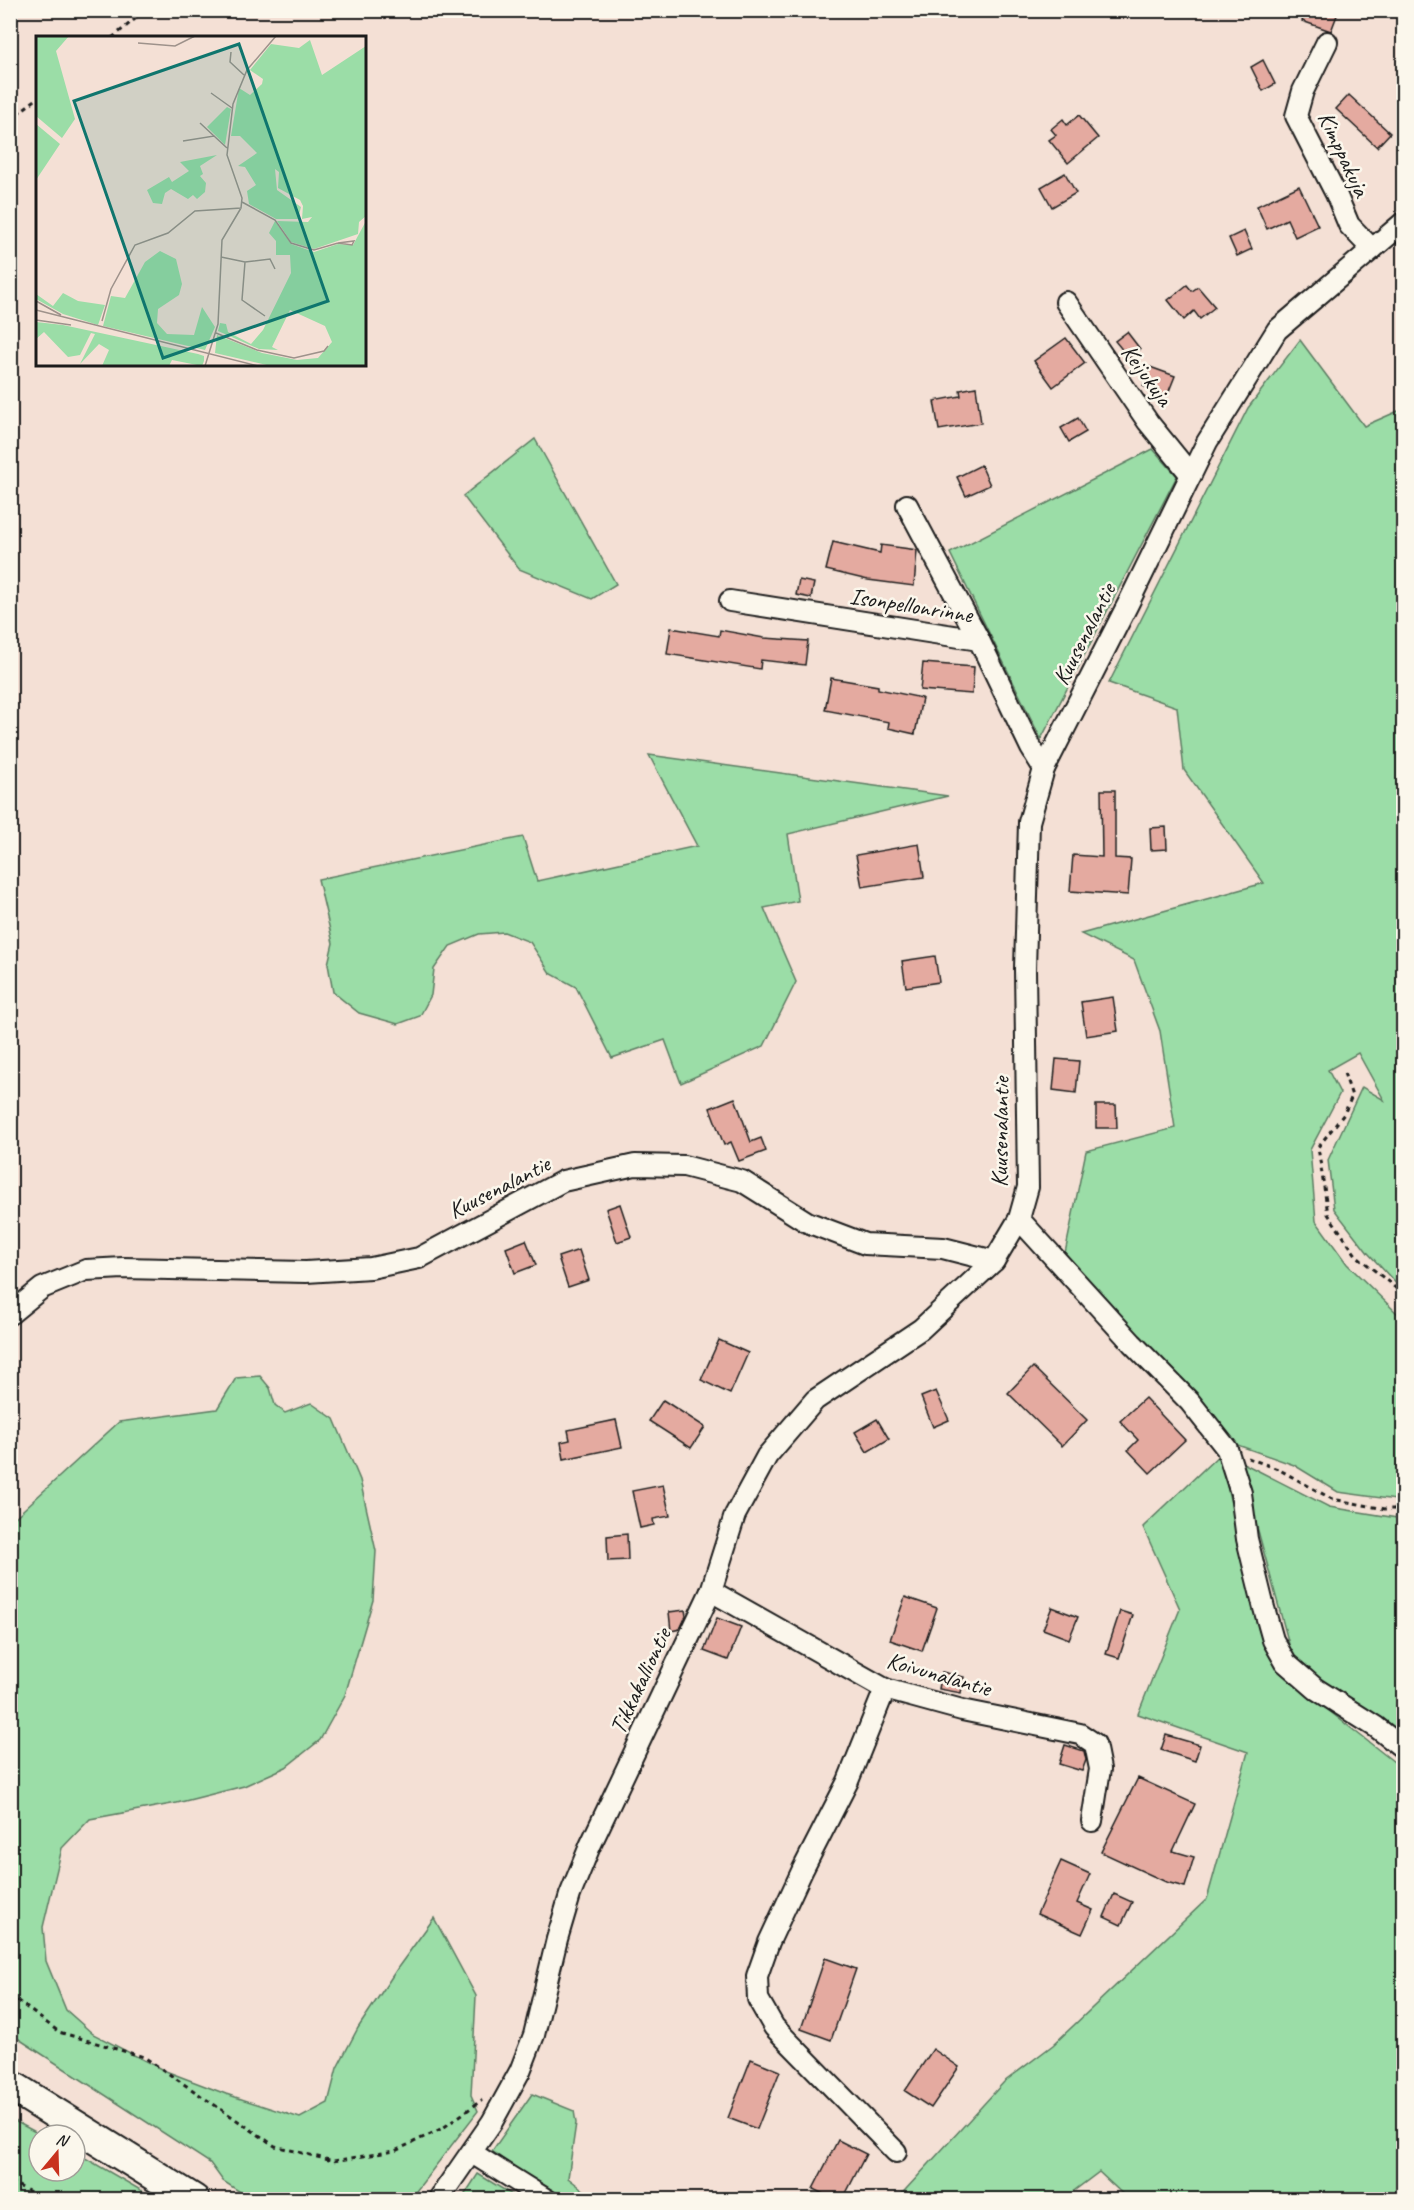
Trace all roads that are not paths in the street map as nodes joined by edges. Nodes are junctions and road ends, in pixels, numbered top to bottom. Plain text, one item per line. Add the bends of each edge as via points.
1 (1327, 42) dead end
2 (1404, 222) edge
3 (1372, 249) junction
4 (1066, 302) dead end
5 (1191, 476) junction
6 (907, 505) dead end
7 (730, 601) dead end
8 (979, 640) junction
9 (1044, 769) junction
10 (1019, 1219) junction
11 (994, 1261) junction
12 (10, 1314) edge
13 (711, 1591) junction
14 (885, 1689) junction
15 (1404, 1749) edge
16 (1092, 1821) dead end
17 (10, 2085) edge
18 (896, 2152) dead end
19 (472, 2153) junction
20 (443, 2193) edge
21 (194, 2199) edge
22 (547, 2199) edge

1 - 3 street, Kimppakuja via 1296,116 1349,225
2 - 3 street, Kuusenalantie
3 - 5 street, Kuusenalantie via 1277,330 1207,442
4 - 5 street, Keijukuja via 1142,413
5 - 9 street, Kuusenalantie
6 - 8 street
7 - 8 street, Isonpellonrinne
8 - 9 street, Isonpellonrinne
9 - 10 street, Kuusenalantie via 1029,822 1025,969 1028,1187
10 - 11 street, Kuusenalantie
10 - 15 street via 1190,1402 1227,1449 1241,1493 1247,1539 1264,1608 1273,1640 1286,1663 1316,1689
11 - 12 street, Kuusenalantie via 943,1248 865,1244 807,1222 742,1181 684,1166 635,1165 563,1181 419,1258 371,1268 306,1272 86,1270 42,1288
11 - 13 street, Tikkakalliontie via 921,1329 815,1400 767,1456 740,1505
13 - 14 street, Koivunalantie
13 - 19 street, Tikkakalliontie via 570,1895 534,2035 520,2071
14 - 16 street, Koivunalantie via 962,1710 1080,1734 1095,1744 1100,1768
14 - 18 street via 848,1781 803,1869 757,1976 758,1999 774,2027
17 - 21 highway
19 - 20 street, Tikkakalliontie
19 - 22 street

